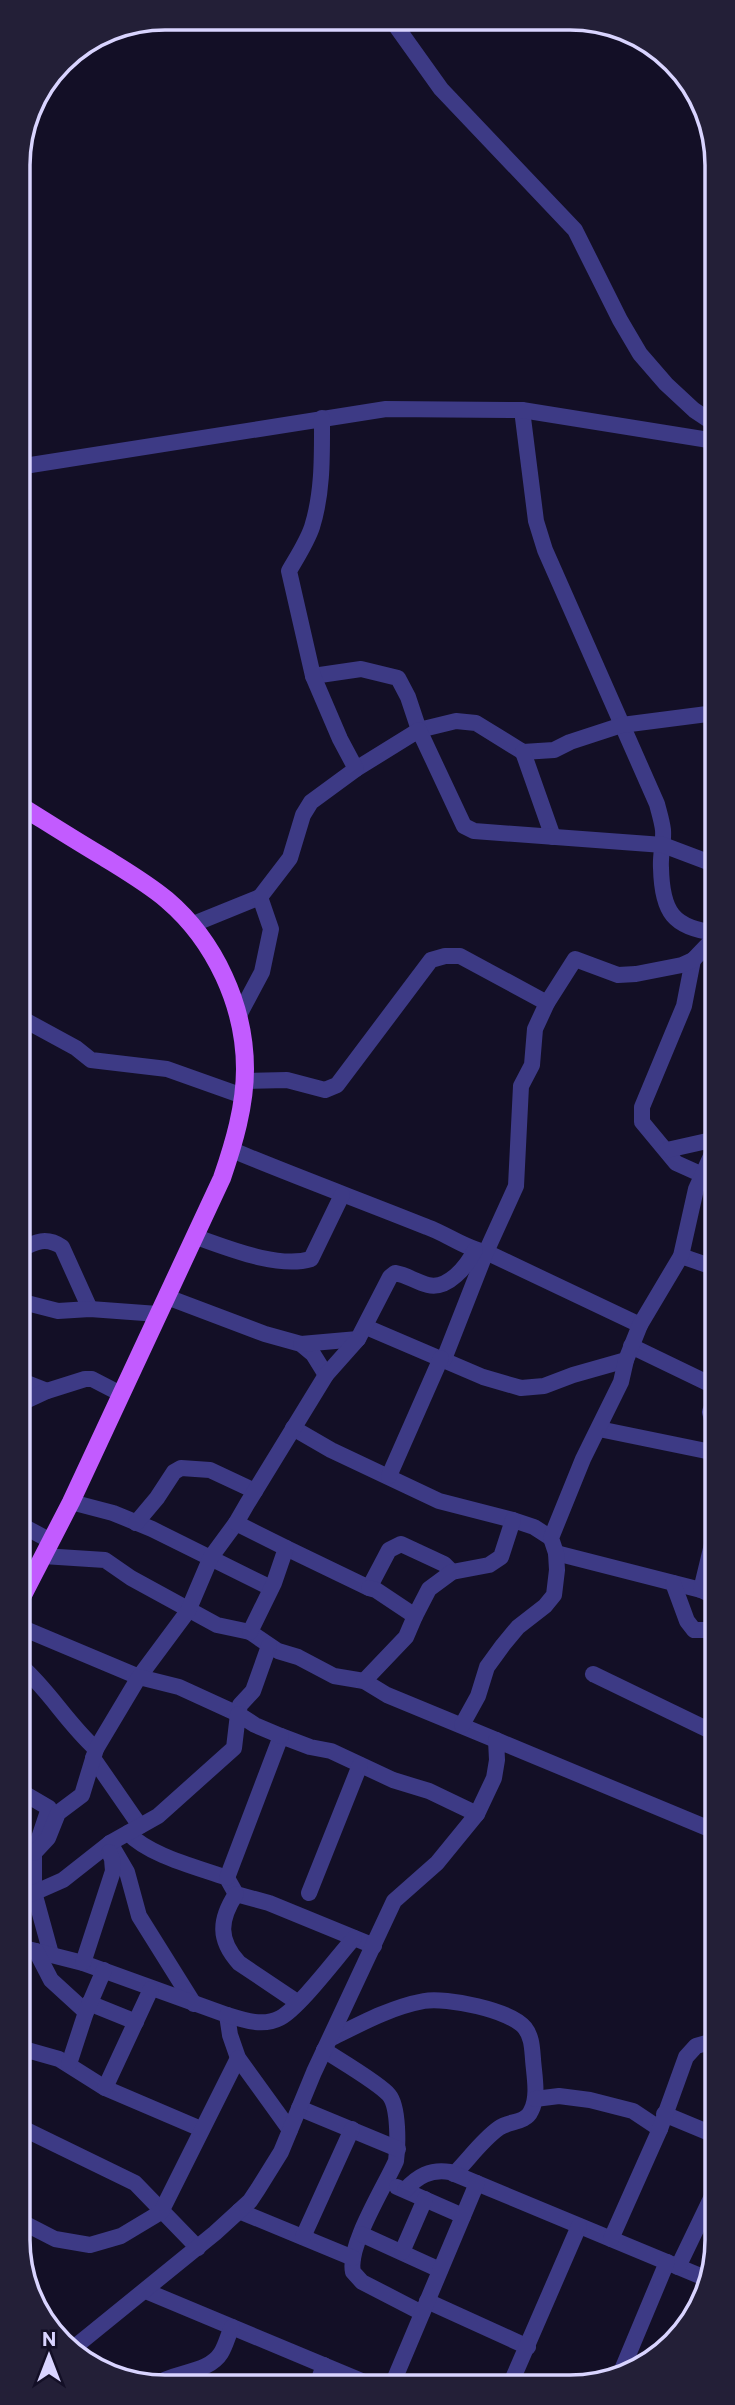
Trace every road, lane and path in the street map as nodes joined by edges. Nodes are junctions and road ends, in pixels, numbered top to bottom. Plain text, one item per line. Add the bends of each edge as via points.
1 (399, 30) edge
2 (522, 411) junction
3 (705, 417) edge
4 (321, 418) junction
5 (705, 439) edge
6 (30, 465) edge
7 (313, 676) junction
8 (705, 714) edge
9 (622, 725) junction
10 (419, 730) junction
11 (523, 752) junction
12 (355, 769) junction
13 (30, 812) edge
14 (554, 837) junction
15 (663, 845) junction
16 (705, 861) edge
17 (260, 897) junction
18 (191, 925) junction
19 (705, 933) edge
20 (705, 947) edge
21 (693, 960) junction
22 (547, 1003) junction
23 (238, 1017) junction
24 (30, 1023) edge
25 (244, 1089) junction
26 (705, 1141) edge
27 (232, 1150) junction
28 (667, 1150) junction
29 (705, 1175) edge
30 (705, 1188) edge
31 (342, 1195) junction
32 (196, 1237) junction
33 (30, 1244) edge
34 (481, 1251) junction
35 (681, 1256) junction
36 (705, 1264) edge
37 (167, 1297) junction
38 (30, 1303) edge
39 (90, 1309) junction
40 (158, 1314) junction
41 (640, 1325) junction
42 (362, 1333) junction
43 (302, 1344) junction
44 (628, 1353) junction
45 (442, 1359) junction
46 (326, 1375) junction
47 (705, 1383) edge
48 (30, 1384) edge
49 (47, 1391) junction
50 (121, 1394) junction
51 (30, 1399) edge
52 (293, 1428) junction
53 (599, 1429) junction
54 (705, 1451) edge
55 (389, 1476) junction
56 (256, 1491) junction
57 (71, 1502) junction
58 (513, 1520) junction
59 (136, 1523) junction
60 (236, 1523) junction
61 (30, 1534) edge
62 (554, 1545) junction
63 (286, 1548) junction
64 (47, 1549) junction
65 (211, 1557) junction
66 (452, 1572) junction
67 (705, 1573) edge
68 (30, 1582) edge
69 (673, 1583) junction
70 (271, 1588) junction
71 (369, 1588) junction
72 (701, 1590) junction
73 (705, 1592) edge
74 (188, 1611) junction
75 (415, 1616) junction
76 (705, 1630) edge
77 (30, 1632) edge
78 (250, 1632) junction
79 (269, 1646) junction
80 (30, 1674) edge
81 (593, 1674) dead end
82 (139, 1677) junction
83 (364, 1681) junction
84 (238, 1714) junction
85 (462, 1724) junction
86 (705, 1728) edge
87 (281, 1736) junction
88 (496, 1740) junction
89 (94, 1754) junction
90 (360, 1765) junction
91 (30, 1797) edge
92 (477, 1814) junction
93 (705, 1827) edge
94 (134, 1830) junction
95 (108, 1845) junction
96 (34, 1853) junction
97 (30, 1878) edge
98 (227, 1878) junction
99 (236, 1894) junction
100 (309, 1894) dead end
101 (30, 1895) edge
102 (30, 1914) edge
103 (354, 1938) junction
104 (374, 1946) junction
105 (36, 1951) edge
106 (83, 1963) junction
107 (104, 1970) junction
108 (151, 1989) junction
109 (297, 2003) junction
110 (194, 2004) junction
111 (88, 2008) junction
112 (226, 2015) junction
113 (136, 2022) junction
114 (705, 2043) edge
115 (327, 2044) junction
116 (30, 2051) edge
117 (238, 2058) junction
118 (69, 2064) junction
119 (105, 2088) junction
120 (535, 2099) junction
121 (299, 2108) junction
122 (662, 2121) junction
123 (201, 2129) junction
124 (352, 2129) junction
125 (290, 2130) junction
126 (30, 2132) edge
127 (705, 2133) edge
128 (398, 2148) junction
129 (454, 2174) junction
130 (386, 2182) junction
131 (477, 2183) junction
132 (405, 2190) junction
133 (425, 2199) junction
134 (705, 2208) edge
135 (239, 2211) junction
136 (161, 2212) junction
137 (463, 2216) junction
138 (30, 2226) edge
139 (579, 2226) junction
140 (361, 2234) junction
141 (303, 2237) junction
142 (611, 2239) junction
143 (198, 2248) junction
144 (401, 2252) junction
145 (353, 2258) junction
146 (673, 2265) junction
147 (440, 2270) junction
148 (701, 2276) edge
149 (146, 2291) junction
150 (425, 2307) junction
151 (232, 2327) junction
152 (84, 2340) edge
153 (528, 2347) junction
154 (628, 2362) edge
155 (324, 2365) junction
156 (171, 2375) edge
157 (320, 2375) edge
158 (348, 2375) edge
159 (396, 2375) edge
160 (515, 2375) edge

1 - 3 street via 441,89 575,230 640,354
2 - 4 street via 386,408
2 - 5 street
2 - 9 street via 536,520 545,550
4 - 6 street
4 - 7 street via 317,501 311,529 289,571
7 - 10 street via 361,669 398,677
7 - 12 street
8 - 9 street
9 - 11 street via 554,750
9 - 15 street via 657,804
10 - 11 street via 456,720 476,723
10 - 12 street
10 - 14 street via 464,826 474,831
11 - 14 street
12 - 17 street via 311,802 290,858
13 - 18 main road via 167,900
14 - 15 street
15 - 16 street
15 - 19 street via 660,866 668,908 677,922
17 - 18 street
17 - 23 street via 271,929 262,971
18 - 23 main road via 224,976
20 - 21 street
21 - 22 street via 618,975 575,959
21 - 28 street via 684,1006 642,1107 642,1122
22 - 25 street via 460,956 445,956 431,960 337,1085 325,1090 287,1080
22 - 34 street via 535,1029 532,1065 521,1086 516,1186
23 - 25 main road
24 - 25 street via 91,1060 167,1069
25 - 27 main road
26 - 28 street
27 - 31 street
27 - 32 main road
28 - 29 street via 676,1163
30 - 35 street
31 - 32 street via 311,1259 299,1263 263,1258
31 - 34 street
32 - 37 main road
33 - 39 street via 41,1239 62,1247
34 - 41 street
34 - 42 street via 443,1285 430,1286 395,1273
34 - 45 street
35 - 36 street
35 - 41 street
37 - 40 main road
37 - 43 street
38 - 39 street via 58,1311
39 - 40 street
40 - 50 main road
41 - 44 street
42 - 43 street
42 - 45 street
42 - 46 street
43 - 46 street
44 - 45 street via 544,1386 522,1388
44 - 47 street
44 - 53 street via 621,1382
45 - 55 street
46 - 52 street
48 - 49 street
49 - 50 street via 92,1379
49 - 51 street
50 - 57 main road
52 - 55 street
52 - 56 street
53 - 54 street
53 - 62 street via 583,1459
55 - 58 street via 453,1506
56 - 59 street via 210,1470 181,1468
56 - 60 street
57 - 59 street
57 - 64 main road
58 - 62 street via 534,1527
58 - 66 street via 501,1557 489,1565
59 - 65 street
60 - 63 street
60 - 65 street
61 - 64 street
62 - 69 street
62 - 85 street via 558,1579 554,1595 518,1627 487,1667
63 - 70 street
63 - 71 street
64 - 68 main road
64 - 74 street via 105,1560
65 - 70 street
65 - 74 street
66 - 71 street via 420,1551 401,1545 389,1550
66 - 75 street via 429,1589
67 - 72 street
69 - 72 street
69 - 76 street via 687,1621 694,1629
70 - 78 street
71 - 75 street
72 - 73 street
74 - 78 street via 217,1625
74 - 82 street
75 - 83 street via 406,1637
77 - 82 street
78 - 79 street
79 - 83 street via 334,1676
79 - 84 street via 253,1691
80 - 89 street
81 - 86 street
82 - 84 street via 179,1687
82 - 89 street
83 - 85 street via 387,1695
84 - 87 street
84 - 94 street via 234,1748 158,1816
85 - 88 street
87 - 90 street
87 - 98 street
88 - 92 street via 494,1778
88 - 93 street
89 - 94 street
89 - 96 street via 82,1795 58,1813 48,1838
90 - 92 street
90 - 100 street
91 - 96 street via 49,1808
92 - 104 street via 437,1863 394,1901
94 - 95 street
94 - 98 street via 136,1841
95 - 101 street via 72,1875
95 - 106 street via 113,1871
95 - 110 street via 127,1872 139,1916
96 - 97 street
98 - 99 street
99 - 103 street
99 - 109 street via 223,1920 232,1955
102 - 105 street
103 - 104 street
103 - 109 street
104 - 115 street
105 - 106 street
105 - 111 street via 51,1980
106 - 107 street
107 - 108 street
107 - 111 street
108 - 110 street
108 - 113 street
109 - 112 street via 270,2021
110 - 112 street
111 - 113 street
111 - 118 street
112 - 117 street
113 - 119 street
114 - 122 street via 687,2057
115 - 120 street via 383,2014 427,2001 499,2012 527,2030
115 - 121 street
115 - 128 street via 390,2096
116 - 118 street
117 - 123 street
117 - 125 street
118 - 119 street
119 - 123 street
120 - 122 street via 590,2100
120 - 129 street via 527,2117 501,2126
121 - 124 street
121 - 125 street
122 - 127 street
122 - 142 street
123 - 136 street
124 - 128 street
124 - 141 street
125 - 135 street via 268,2174
126 - 136 street via 126,2177
128 - 130 street
129 - 131 street
129 - 132 street via 426,2173
130 - 132 street
130 - 140 street
131 - 137 street
131 - 139 street
132 - 133 street
133 - 137 street
133 - 144 street
134 - 146 street
135 - 141 street
135 - 143 street
136 - 138 street via 121,2236 90,2245 55,2239
136 - 143 street
137 - 147 street
139 - 142 street
139 - 153 street
140 - 144 street
140 - 145 street
141 - 145 street
142 - 146 street
143 - 149 street
144 - 147 street
145 - 150 street via 353,2272 362,2282
146 - 148 street
146 - 154 street
147 - 150 street
149 - 151 street
149 - 152 street
150 - 153 street
150 - 159 street
151 - 155 street
151 - 156 street via 221,2353 209,2364
153 - 160 street
155 - 157 street
155 - 158 street

